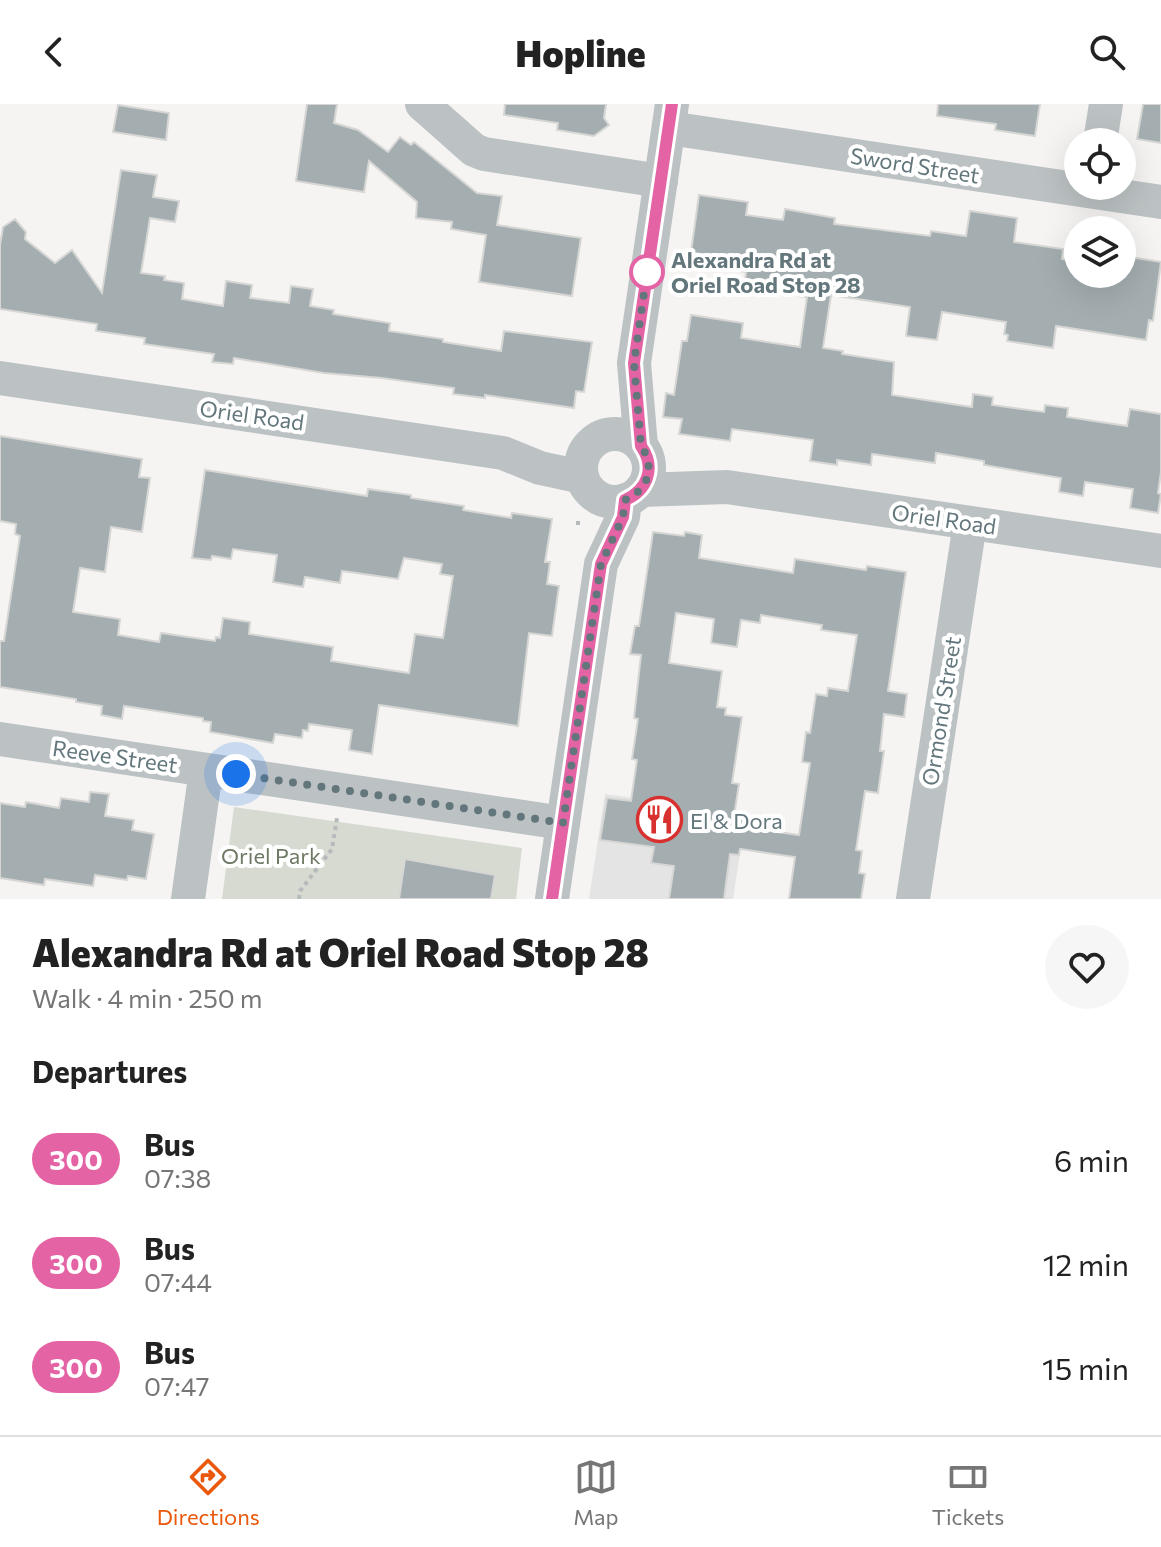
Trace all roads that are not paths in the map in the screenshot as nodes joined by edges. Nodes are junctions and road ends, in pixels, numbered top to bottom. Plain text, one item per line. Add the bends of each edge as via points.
1 (422, 104) edge
2 (1106, 104) edge
3 (671, 116) edge
4 (1102, 128) edge
5 (661, 181) junction
6 (1064, 184) edge
7 (1136, 197) edge
8 (1161, 202) edge
9 (634, 363) junction
10 (0, 378) edge
11 (599, 439) junction
12 (503, 453) junction
13 (611, 489) junction
14 (970, 523) junction
15 (1161, 551) edge
16 (0, 739) edge
17 (206, 770) junction
18 (563, 823) junction
19 (188, 899) edge
20 (552, 899) edge
21 (913, 899) edge

1 - 5 street via 484,154
2 - 4 street
3 - 5 street
3 - 6 street, Sword Street
5 - 9 street
7 - 8 street, Sword Street
9 - 11 street
9 - 13 street
10 - 12 street, Oriel Road
11 - 12 street, Oriel Road
11 - 13 street via 582,459
11 - 13 street via 625,436
12 - 13 street, Oriel Road
13 - 14 street, Oriel Road via 727,487
13 - 18 street
14 - 15 street, Oriel Road
14 - 21 street, Ormond Street
16 - 17 street, Reeve Street
17 - 18 street, Reeve Street
17 - 19 street
18 - 20 street

